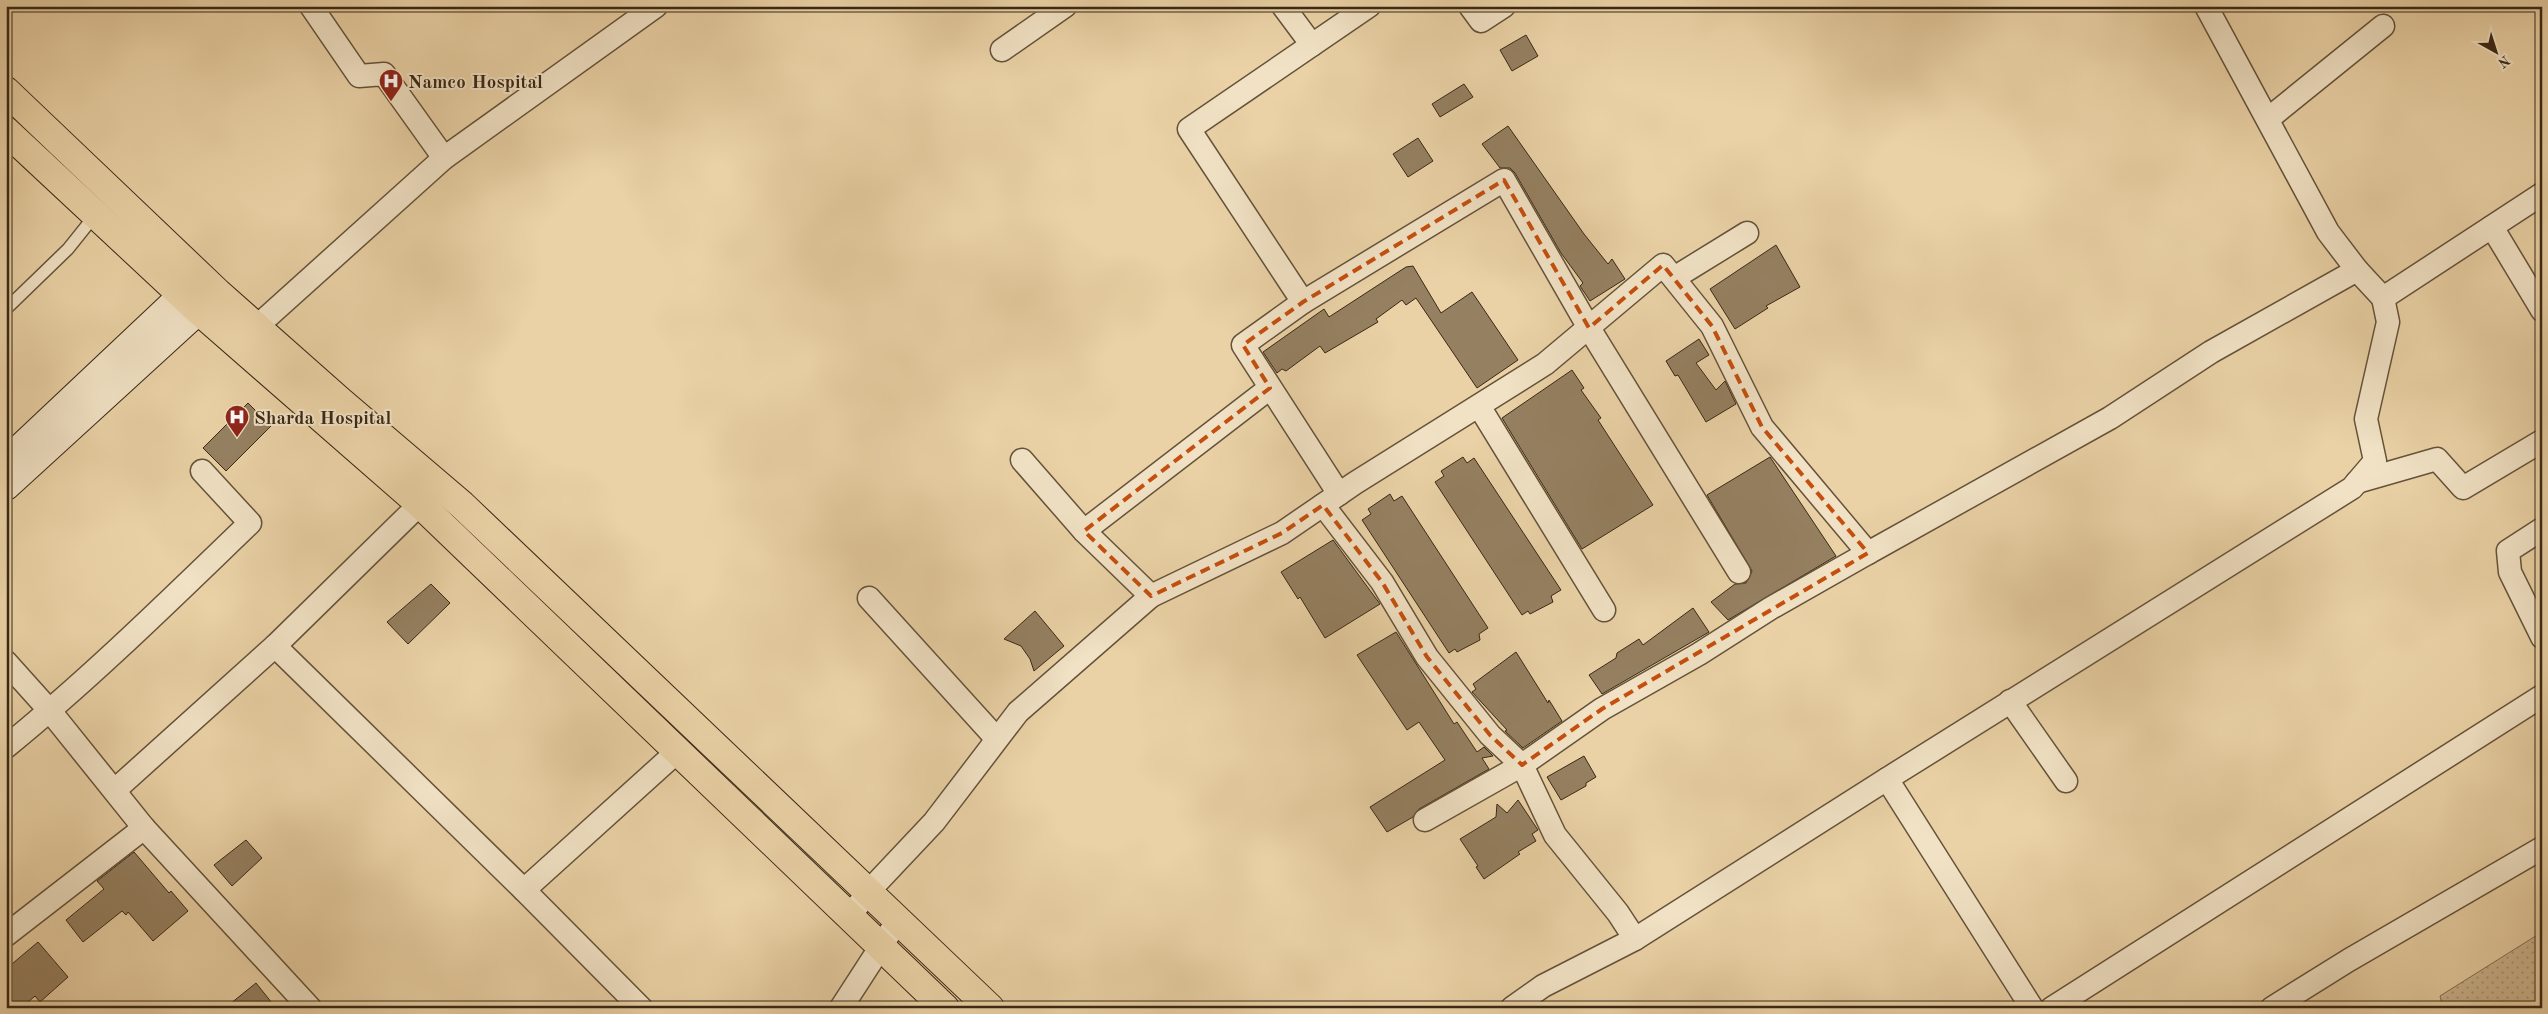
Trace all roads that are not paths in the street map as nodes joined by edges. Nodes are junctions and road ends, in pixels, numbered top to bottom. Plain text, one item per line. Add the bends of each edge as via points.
1 (311, 6) edge
2 (656, 6) edge
3 (1065, 6) edge
4 (1283, 6) edge
5 (1369, 6) edge
6 (1470, 6) edge
7 (1504, 6) edge
8 (2206, 6) edge
9 (1036, 14) edge
10 (2383, 26) dead end
11 (1312, 45) junction
12 (1002, 50) dead end
13 (6, 91) edge
14 (2268, 119) junction
15 (6, 130) edge
16 (444, 158) junction
17 (2542, 194) edge
18 (106, 204) junction
19 (2492, 227) junction
20 (1747, 233) dead end
21 (2357, 270) junction
22 (1674, 278) junction
23 (201, 294) junction
24 (2383, 298) junction
25 (1303, 302) junction
26 (6, 309) edge
27 (2542, 310) edge
28 (1589, 328) junction
29 (247, 335) junction
30 (1270, 388) junction
31 (1479, 406) junction
32 (355, 430) junction
33 (2542, 441) edge
34 (1022, 460) dead end
35 (6, 462) edge
36 (202, 471) dead end
37 (2357, 482) junction
38 (6, 486) edge
39 (1331, 500) junction
40 (420, 504) junction
41 (2542, 529) edge
42 (1084, 531) junction
43 (1868, 553) junction
44 (1739, 572) dead end
45 (1151, 596) junction
46 (869, 598) dead end
47 (1604, 610) dead end
48 (2542, 637) edge
49 (275, 646) junction
50 (6, 662) edge
51 (2542, 696) edge
52 (2010, 701) junction
53 (50, 711) junction
54 (996, 738) junction
55 (6, 747) edge
56 (679, 750) junction
57 (1522, 765) junction
58 (1888, 779) junction
59 (2066, 781) dead end
60 (115, 790) junction
61 (1425, 820) dead end
62 (144, 828) junction
63 (2542, 848) edge
64 (524, 890) junction
65 (868, 892) junction
66 (850, 916) junction
67 (898, 920) junction
68 (6, 936) edge
69 (1635, 939) junction
70 (880, 945) junction
71 (310, 1008) edge
72 (641, 1008) edge
73 (841, 1008) edge
74 (945, 1008) edge
75 (990, 1008) edge
76 (1512, 1008) edge
77 (2032, 1008) edge
78 (2052, 1008) edge
79 (2272, 1008) edge

1 - 16 street via 358,76 384,74
2 - 16 street
3 - 9 street
4 - 11 street
5 - 11 street
6 - 7 street via 1481,21
8 - 14 street
9 - 12 street
10 - 14 street
11 - 25 street via 1189,129
13 - 18 highway
14 - 21 street via 2328,232
15 - 18 highway
16 - 29 street
17 - 19 street
18 - 23 highway
18 - 26 lane via 68,249
19 - 24 street
19 - 27 street
20 - 22 street
21 - 24 street
21 - 43 street via 2211,352 2110,418
22 - 28 street via 1663,265
22 - 43 street via 1712,326 1762,427
23 - 29 highway
23 - 35 main road
23 - 38 main road
24 - 37 street via 2388,322 2366,419 2374,461
25 - 28 street via 1504,180
25 - 30 street via 1243,345
28 - 31 street via 1545,364
28 - 44 street
29 - 32 highway
30 - 39 street
30 - 42 street
31 - 39 street
31 - 47 street
32 - 40 highway
32 - 65 highway via 462,505
33 - 37 street via 2463,488 2437,459
34 - 42 street
36 - 53 street via 250,523
37 - 52 street
39 - 45 street via 1282,533
39 - 57 street via 1427,657 1490,735
40 - 49 street
40 - 56 highway
41 - 48 street via 2508,551 2510,572
42 - 45 street
43 - 57 street via 1602,709
45 - 54 street via 1018,712
46 - 54 street
49 - 60 street
49 - 64 street
50 - 53 street
51 - 78 street
52 - 58 street
52 - 59 street
53 - 55 street
53 - 60 street
54 - 65 street via 934,822
56 - 64 street
56 - 66 highway
57 - 61 street
57 - 69 street via 1555,835
58 - 69 street
58 - 77 street
60 - 62 street
62 - 68 street
62 - 71 street
63 - 79 street
64 - 72 street
65 - 66 street
65 - 67 highway
66 - 70 highway
67 - 70 street
67 - 75 highway
69 - 76 street via 1543,986
70 - 73 street
70 - 74 highway

